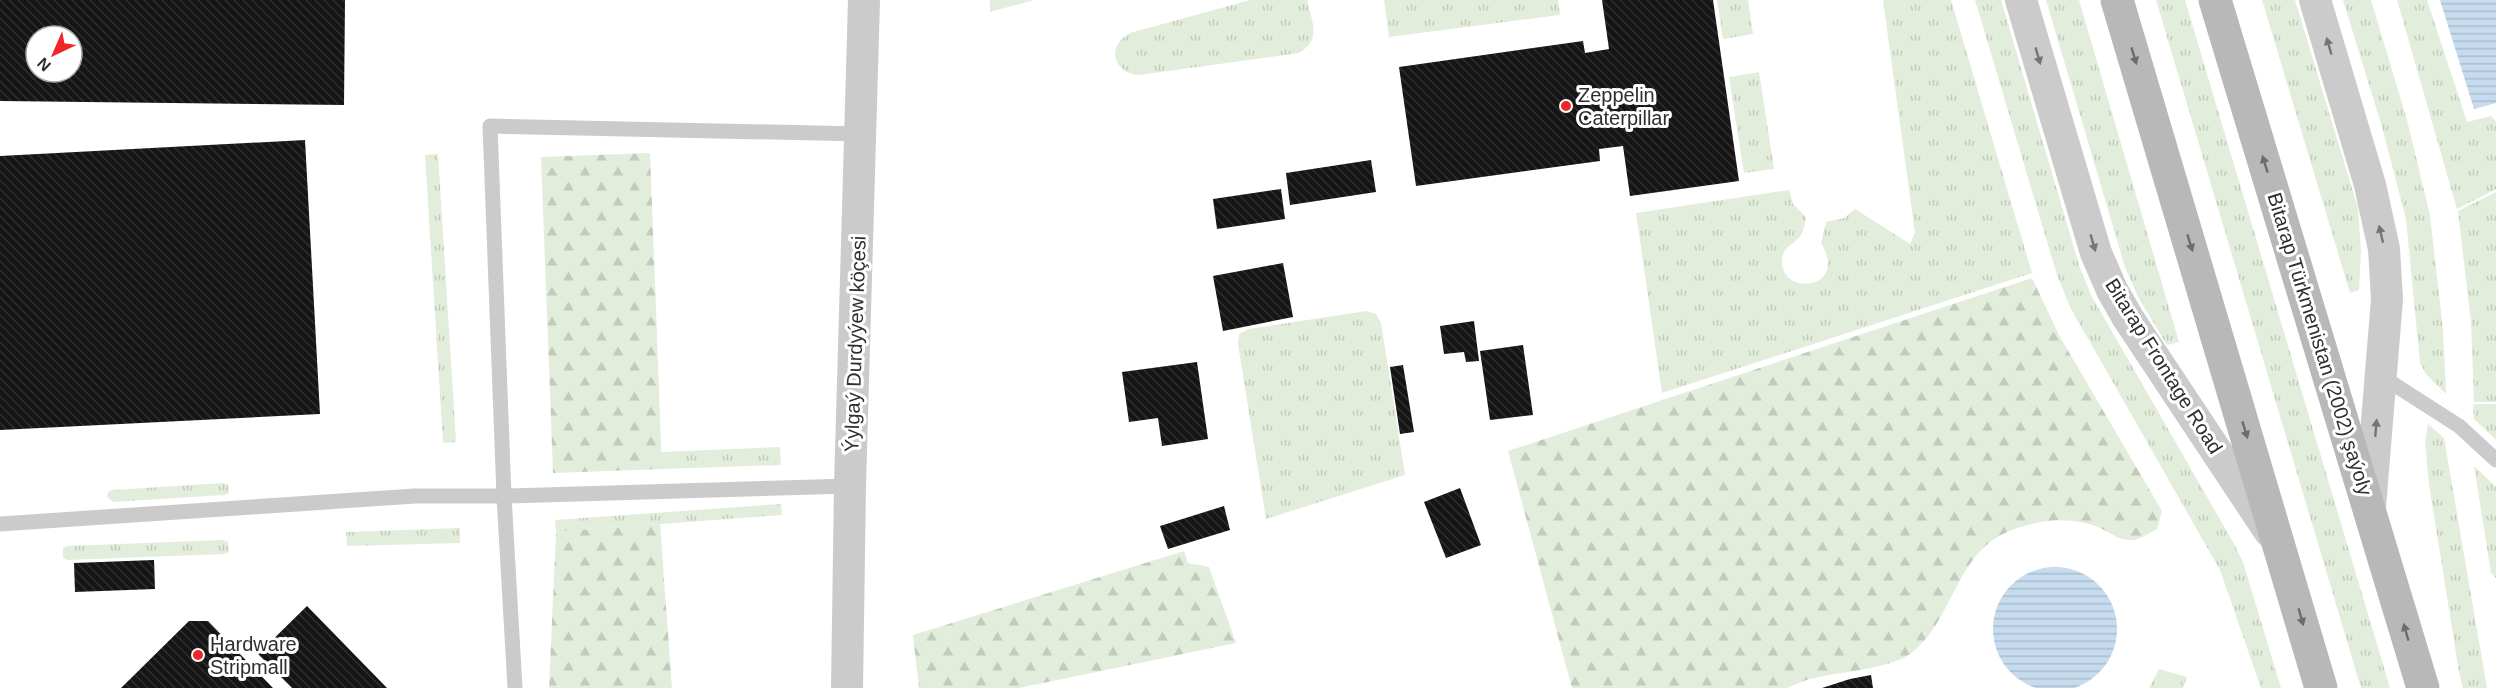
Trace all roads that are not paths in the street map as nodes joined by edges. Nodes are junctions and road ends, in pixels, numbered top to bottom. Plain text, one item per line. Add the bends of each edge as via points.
1 (864, 0) edge
2 (2022, 0) edge
3 (2117, 0) edge
4 (2215, 0) edge
5 (2315, 0) edge
6 (861, 134) junction
7 (2381, 376) junction
8 (2496, 460) edge
9 (850, 486) junction
10 (504, 496) junction
11 (2370, 507) junction
12 (0, 524) edge
13 (2280, 547) junction
14 (515, 688) edge
15 (847, 688) edge
16 (2321, 688) edge
17 (2423, 688) edge

1 - 6 street, Ýylgaý Durdyýew köçesi
2 -> 13 street, Bitarap Frontage Road via 2096,253 2112,290
3 -> 13 main road
11 -> 4 main road, Bitarap Türkmenistan (2002) şaýoly
7 -> 5 street via 2386,299 2384,249 2370,185
6 - 9 street, Ýylgaý Durdyýew köçesi
6 - 10 lane via 490,126
7 - 8 lane via 2459,426
11 -> 7 street
9 - 10 lane
9 - 15 street, Ýylgaý Durdyýew köçesi
10 - 12 lane via 415,496
10 - 14 lane
17 -> 11 main road, Bitarap Türkmenistan (2002) şaýoly
13 -> 16 main road

